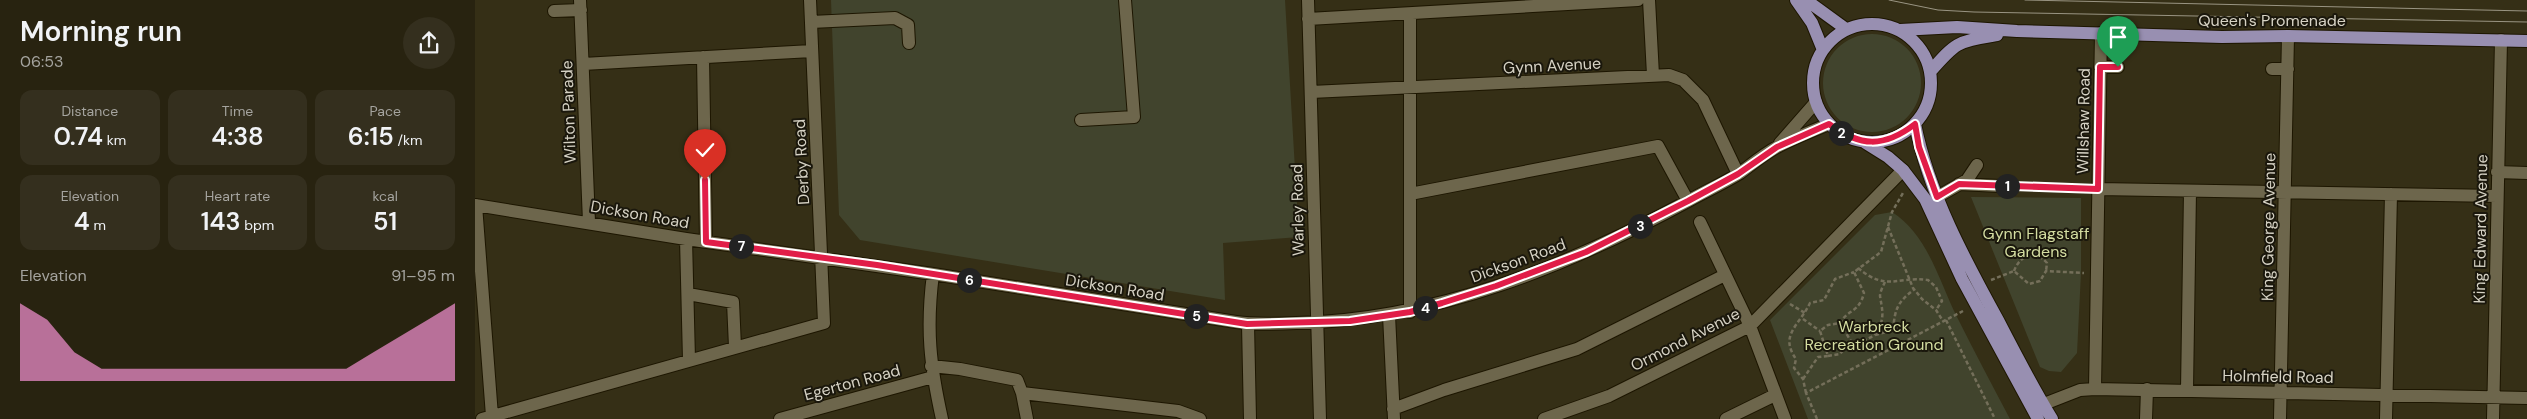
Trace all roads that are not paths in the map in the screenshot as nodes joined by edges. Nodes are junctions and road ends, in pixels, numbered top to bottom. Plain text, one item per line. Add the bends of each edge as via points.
1 (810, 0) edge
2 (1125, 0) edge
3 (1308, 0) edge
4 (1638, 0) edge
5 (1649, 0) edge
6 (1797, 0) edge
7 (1806, 0) edge
8 (581, 5) edge
9 (554, 11) dead end
10 (1410, 15) junction
11 (1308, 19) junction
12 (811, 22) junction
13 (1846, 29) junction
14 (1900, 30) junction
15 (2017, 31) junction
16 (2101, 33) junction
17 (2289, 36) junction
18 (2501, 40) junction
19 (2527, 41) edge
20 (909, 44) dead end
21 (1823, 50) junction
22 (811, 51) junction
23 (703, 57) junction
24 (583, 64) junction
25 (2100, 67) junction
26 (2118, 67) dead end
27 (2272, 69) dead end
28 (2288, 69) junction
29 (1930, 72) junction
30 (1653, 74) junction
31 (1411, 88) junction
32 (1311, 92) junction
33 (1816, 102) junction
34 (1081, 120) dead end
35 (1829, 124) junction
36 (1915, 124) junction
37 (1862, 141) junction
38 (1777, 147) junction
39 (1977, 165) dead end
40 (2497, 172) junction
41 (2527, 173) edge
42 (1738, 174) junction
43 (1908, 174) junction
44 (1959, 184) junction
45 (2000, 186) road end
46 (2098, 189) junction
47 (2190, 191) junction
48 (2285, 193) junction
49 (1410, 194) junction
50 (2391, 194) junction
51 (2497, 196) junction
52 (1937, 197) junction
53 (1688, 201) junction
54 (475, 205) edge
55 (589, 222) junction
56 (1700, 222) dead end
57 (687, 239) junction
58 (706, 242) junction
59 (821, 257) junction
60 (933, 274) junction
61 (1725, 275) junction
62 (688, 294) junction
63 (1410, 312) junction
64 (1389, 315) junction
65 (1318, 323) junction
66 (1247, 324) junction
67 (480, 325) edge
68 (1750, 326) junction
69 (735, 347) junction
70 (689, 360) junction
71 (932, 371) junction
72 (2095, 389) junction
73 (2147, 389) junction
74 (2187, 390) junction
75 (2281, 392) junction
76 (1022, 393) junction
77 (1775, 395) junction
78 (2387, 395) junction
79 (2493, 397) junction
80 (2527, 398) edge
81 (2038, 411) edge
82 (1393, 414) edge
83 (487, 417) edge
84 (780, 419) edge
85 (942, 419) edge
86 (1027, 419) edge
87 (1200, 419) edge
88 (1250, 419) edge
89 (1320, 419) edge
90 (1544, 419) edge
91 (1726, 419) edge
92 (1785, 419) edge
93 (2052, 419) edge
94 (2146, 419) edge
95 (2279, 419) edge
96 (2386, 419) edge
97 (2493, 419) edge

1 - 12 street, Derby Road
2 - 34 street via 1133,117
3 - 11 street, Warley Road
4 - 10 street
5 - 30 street
6 - 21 main road via 1812,23
7 - 13 main road
8 - 9 street
8 - 24 street, Wilton Parade
10 - 11 street
10 - 31 street
11 - 32 street, Warley Road
12 - 20 street via 895,18 908,25
12 - 22 street, Derby Road
13 - 14 main road via 1863,24 1881,24
13 - 21 main road via 1832,38
14 - 15 main road, Queen's Promenade via 1957,27
14 - 29 main road via 1914,41
15 - 16 main road, Queen's Promenade
15 - 29 main road, Queen's Promenade via 1962,41 1951,48
16 - 17 main road, Queen's Promenade
16 - 25 street, Willshaw Road
17 - 18 main road, Queen's Promenade
17 - 28 street, King George Avenue
18 - 19 main road, Queen's Promenade
18 - 40 street, King Edward Avenue
21 - 33 main road via 1813,75
22 - 23 street
22 - 59 street, Derby Road
23 - 24 street
23 - 58 street
24 - 55 street, Wilton Parade
25 - 26 street
25 - 46 street, Willshaw Road
27 - 28 street
28 - 48 street, King George Avenue
29 - 36 main road via 1929,99
30 - 31 street, Gynn Avenue
30 - 42 street, Gynn Avenue via 1683,80 1694,88 1703,100
31 - 32 street, Gynn Avenue
31 - 49 street
32 - 65 street, Warley Road via 1313,250
33 - 35 main road
33 - 38 street, Dickson Road
35 - 37 main road via 1844,135
35 - 38 street, Dickson Road
36 - 37 main road via 1888,140
36 - 52 main road via 1919,147
37 - 43 main road
38 - 42 street, Dickson Road
39 - 44 street via 1967,180
40 - 41 street
40 - 51 street, King Edward Avenue
42 - 53 street, Dickson Road
43 - 68 street, Ormond Avenue
43 - 81 main road via 1925,198 1967,288
44 - 45 street
44 - 52 street
46 - 47 street
46 - 72 street, Willshaw Road
47 - 48 street
47 - 74 street
48 - 50 street
48 - 75 street, King George Avenue
49 - 53 street via 1658,146
49 - 63 street
50 - 51 street
50 - 78 street
51 - 79 street, King Edward Avenue
52 - 81 main road
53 - 63 street, Dickson Road via 1550,267
54 - 55 street, Dickson Road
54 - 67 street
55 - 57 street, Dickson Road
56 - 61 street
57 - 58 street, Dickson Road
57 - 62 street
58 - 59 street, Dickson Road
59 - 60 street, Dickson Road
59 - 69 street, Derby Road via 824,322
60 - 66 street, Dickson Road
60 - 71 street via 928,311
61 - 68 street
61 - 82 street via 1577,349 1444,390
62 - 69 street via 733,302
62 - 70 street
63 - 64 street, Dickson Road
64 - 65 street, Dickson Road
64 - 82 street
65 - 66 street, Dickson Road
65 - 89 street, Warley Road
66 - 88 street
67 - 83 street
68 - 77 street
68 - 90 street, Ormond Avenue via 1609,396
69 - 70 street
70 - 83 street
71 - 76 street via 960,369 1017,380
71 - 84 street, Egerton Road
71 - 85 street
72 - 73 street, Holmfield Road
72 - 81 street, Holmfield Road via 2080,390
73 - 74 street, Holmfield Road
73 - 94 street
74 - 75 street, Holmfield Road
75 - 78 street, Holmfield Road
75 - 95 street, King George Avenue
76 - 86 street
76 - 87 street via 1179,411
77 - 91 street
77 - 92 street
78 - 79 street, Holmfield Road
78 - 96 street
79 - 80 street, Holmfield Road
79 - 97 street, King Edward Avenue
81 - 93 main road

